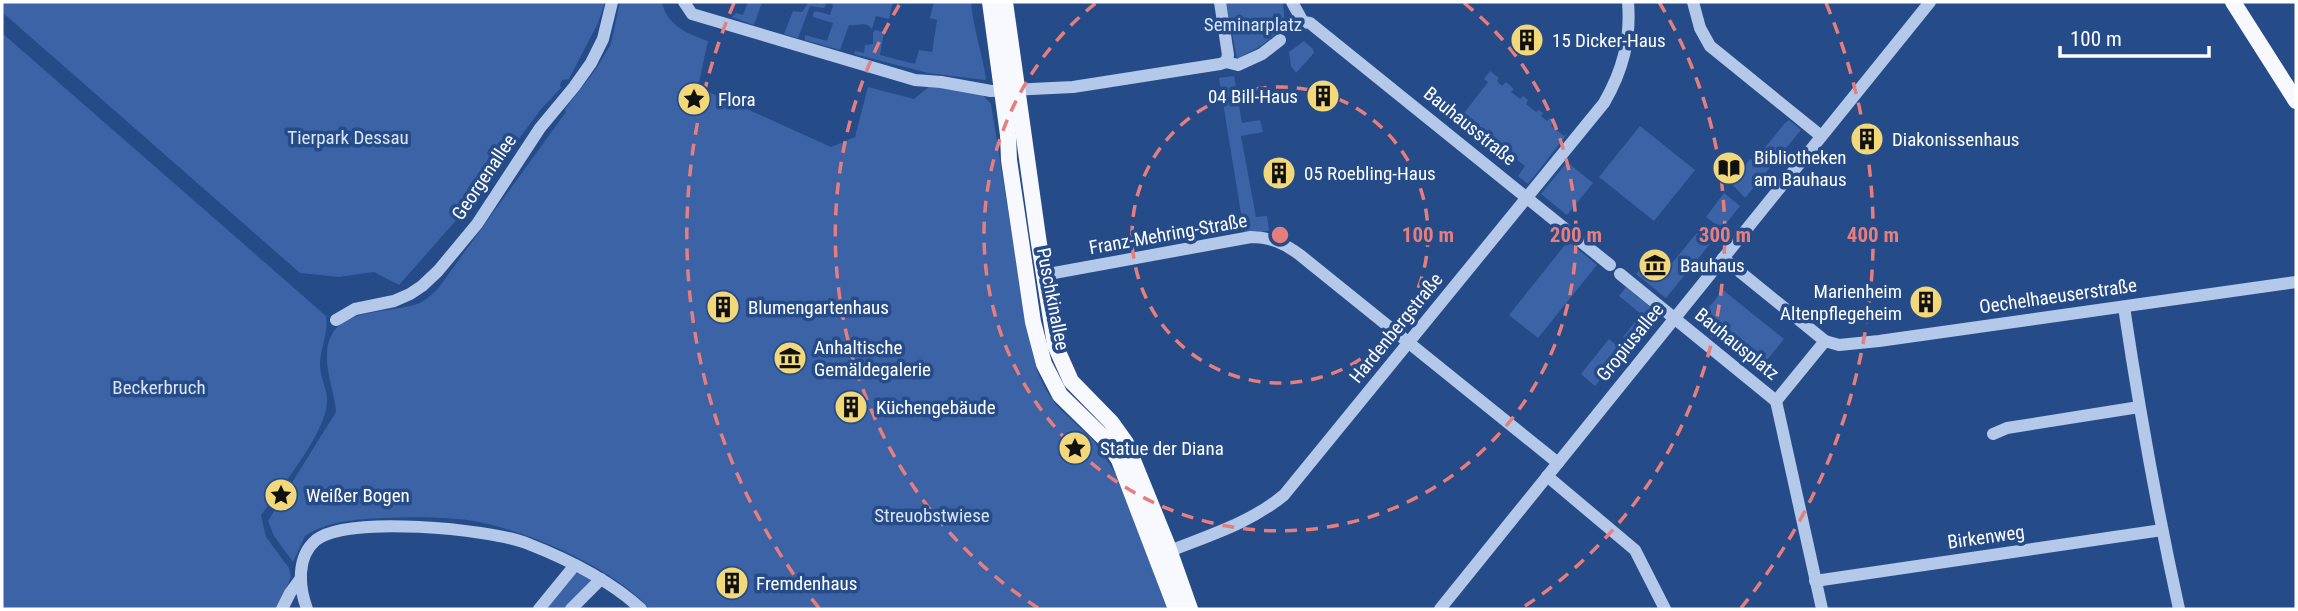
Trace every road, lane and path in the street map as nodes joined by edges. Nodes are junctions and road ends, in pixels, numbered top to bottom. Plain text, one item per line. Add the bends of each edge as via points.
1 (612, 2) edge
2 (684, 2) edge
3 (990, 2) edge
4 (1005, 2) edge
5 (1220, 2) edge
6 (1292, 2) edge
7 (1304, 2) edge
8 (1628, 2) edge
9 (1693, 2) edge
10 (1930, 2) edge
11 (2233, 2) edge
12 (1303, 22) junction
13 (1280, 40) dead end
14 (1226, 62) junction
15 (1009, 90) junction
16 (2296, 101) edge
17 (1821, 136) junction
18 (1528, 198) junction
19 (1723, 258) junction
20 (1609, 265) dead end
21 (1620, 274) dead end
22 (1043, 275) junction
23 (2296, 282) edge
24 (2124, 307) junction
25 (1674, 318) junction
26 (336, 320) dead end
27 (1825, 341) junction
28 (1409, 343) junction
29 (1776, 401) junction
30 (2139, 407) junction
31 (1993, 434) dead end
32 (1558, 463) junction
33 (1548, 476) junction
34 (2162, 530) junction
35 (1170, 551) junction
36 (575, 565) junction
37 (301, 579) junction
38 (601, 579) junction
39 (1815, 581) junction
40 (282, 609) edge
41 (307, 609) edge
42 (539, 609) edge
43 (571, 609) edge
44 (640, 609) edge
45 (1176, 609) edge
46 (1190, 609) edge
47 (1440, 609) edge
48 (1665, 609) edge
49 (1822, 609) edge
50 (2179, 609) edge

1 - 26 street, Georgenallee via 603,39 591,63 540,128 477,224 438,271 410,294 355,309
2 - 15 street via 692,14 915,80
3 - 15 main road, Puschkinallee
4 - 15 main road, Puschkinallee
5 - 14 street
6 - 12 street
7 - 12 street
8 - 18 street, Hardenbergstraße via 1629,36 1615,85
9 - 17 street via 1710,46
10 - 17 street, Gropiusallee
11 - 16 main road
12 - 18 street, Bauhausstraße via 1310,23
13 - 14 street via 1238,65
14 - 15 street via 1086,86
15 - 22 main road, Puschkinallee
15 - 45 main road, Puschkinallee via 1015,200 1033,322 1044,364 1060,395 1106,440 1119,460
17 - 19 street, Gropiusallee
18 - 20 street, Bauhausstraße
18 - 28 street, Hardenbergstraße
19 - 25 street, Gropiusallee
19 - 27 street
21 - 25 street
22 - 28 street, Franz-Mehring-Straße via 1251,237 1269,239 1300,255
22 - 35 main road, Puschkinallee via 1053,335 1065,370 1126,443
23 - 24 street, Oechelhaeuserstraße
24 - 27 street, Oechelhaeuserstraße via 1880,341 1839,345
24 - 30 street
25 - 29 street, Bauhausplatz
25 - 32 street, Gropiusallee
27 - 29 street, Bauhausplatz
28 - 32 street, Franz-Mehring-Straße
28 - 35 street, Hardenbergstraße via 1284,495 1244,521
29 - 39 street
30 - 31 street
30 - 34 street
32 - 33 street, Gropiusallee
33 - 47 street, Gropiusallee
33 - 48 street via 1635,550
34 - 39 street, Birkenweg
34 - 50 street
35 - 46 main road, Puschkinallee
36 - 37 street via 524,542 480,532 399,527 348,530 318,539 302,562
36 - 38 street
36 - 42 street
37 - 40 street
37 - 41 street
38 - 43 street
38 - 44 street
39 - 49 street

